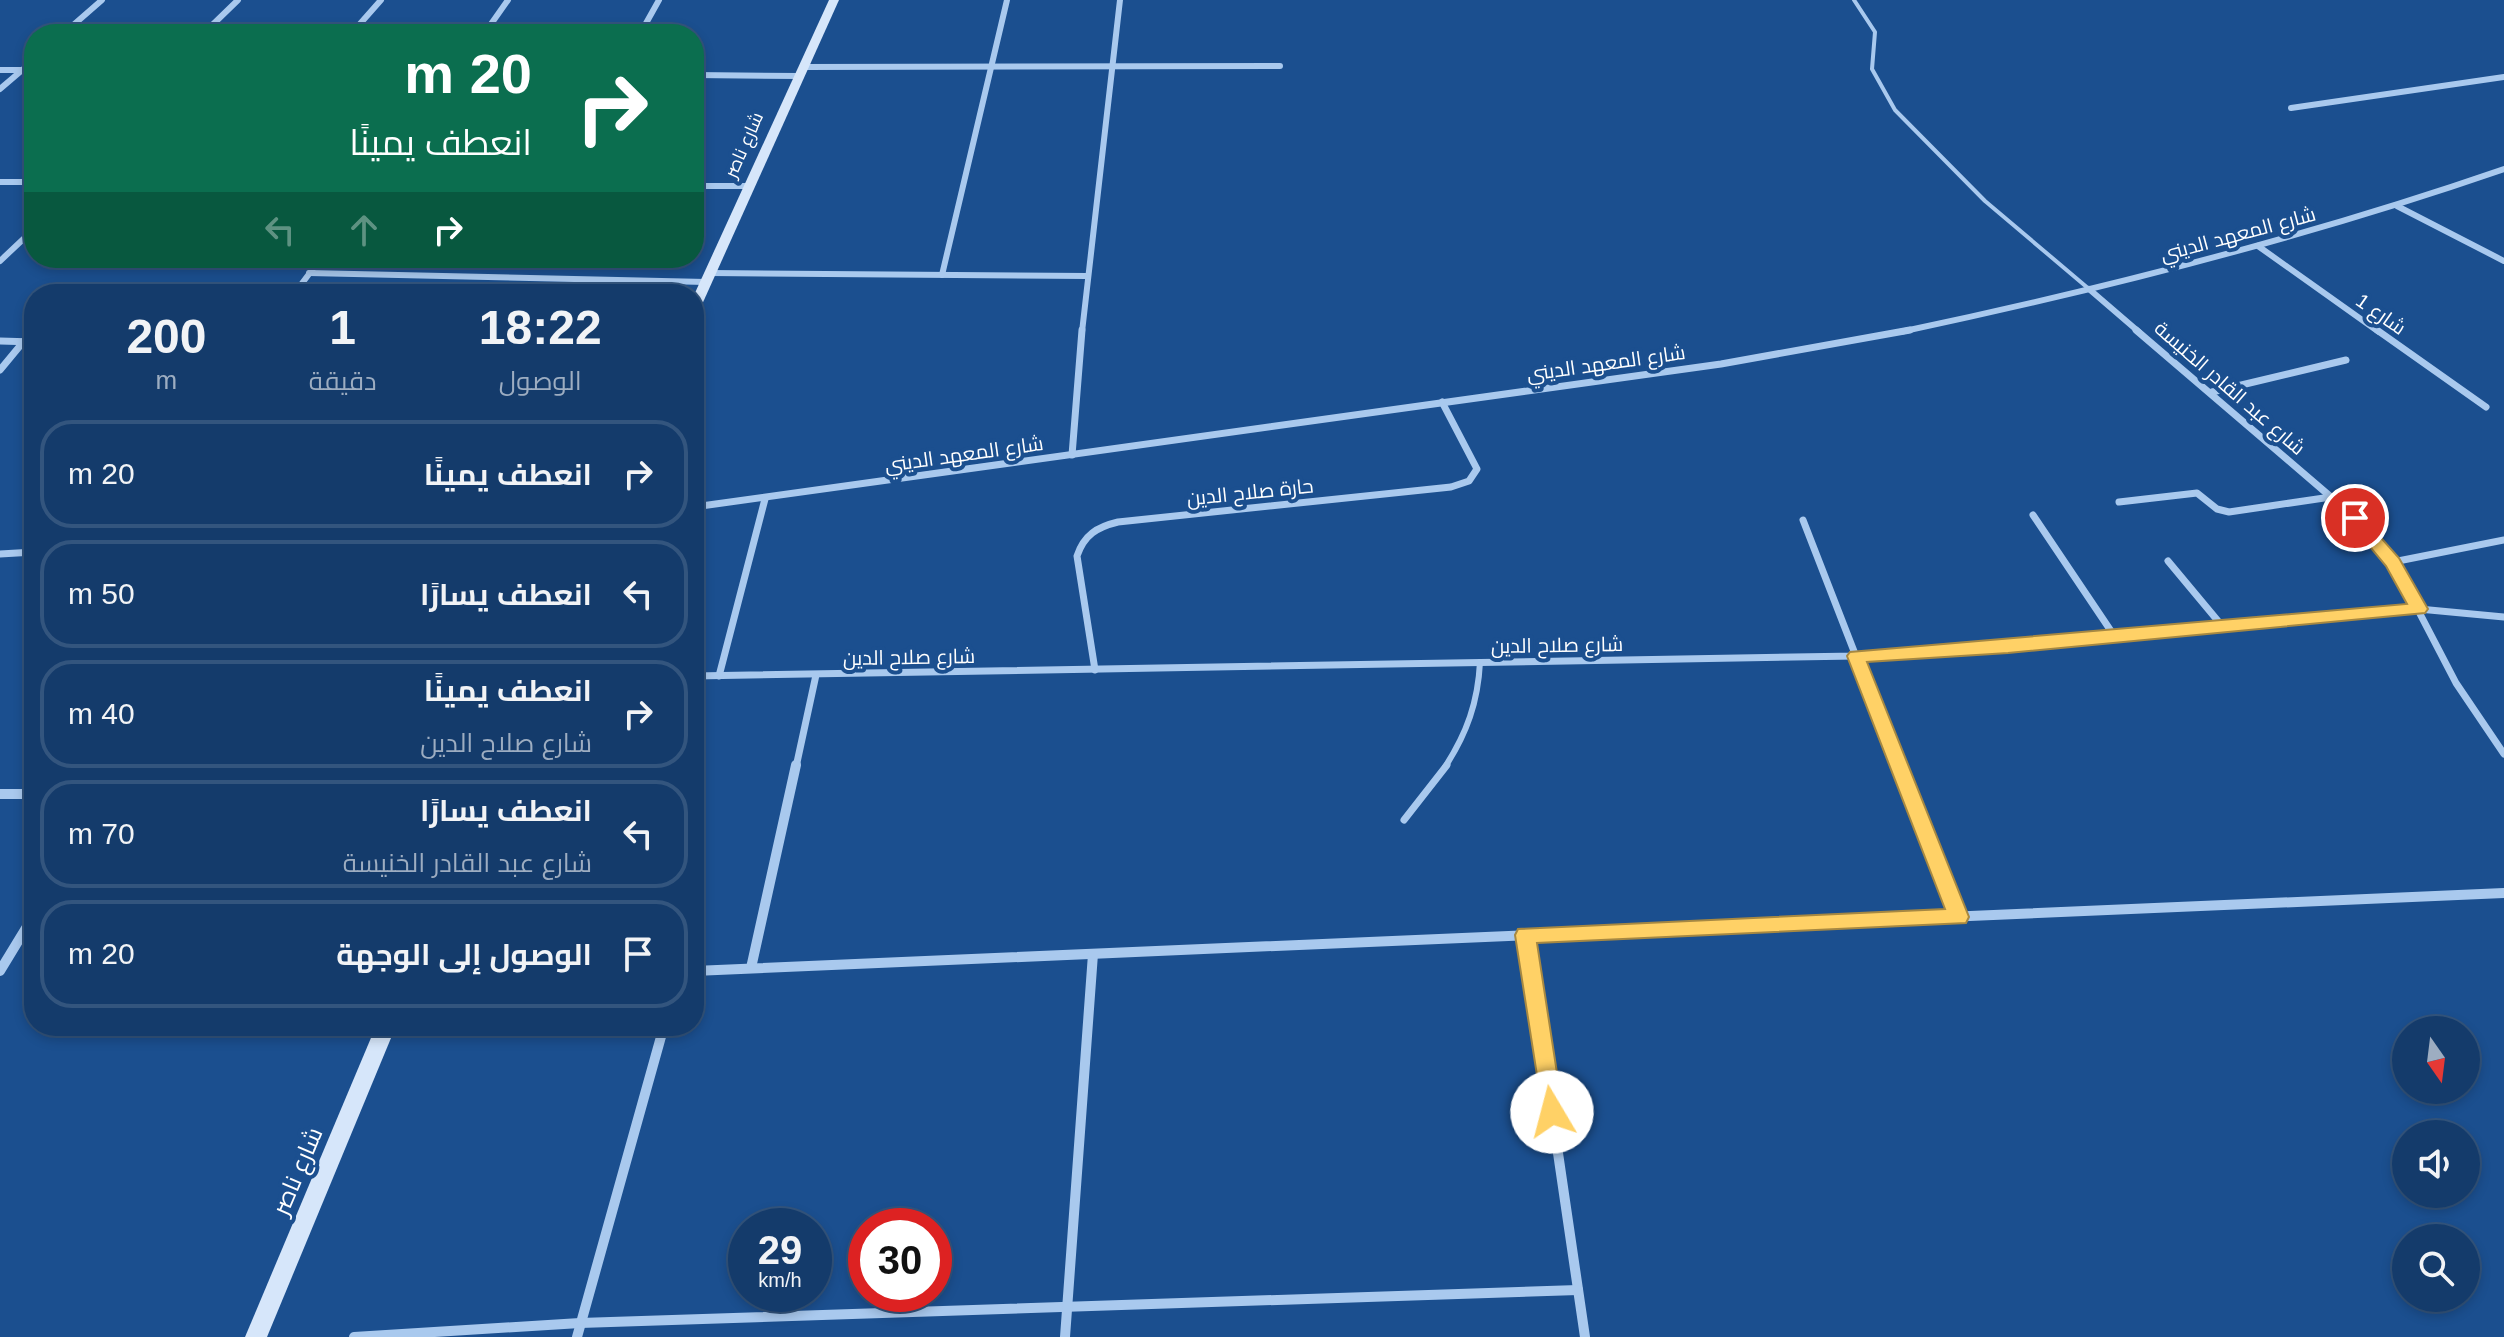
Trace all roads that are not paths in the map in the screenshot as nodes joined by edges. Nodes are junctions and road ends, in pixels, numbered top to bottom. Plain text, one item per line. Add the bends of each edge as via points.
1 (102, 0) edge
2 (238, 0) edge
3 (381, 0) edge
4 (508, 0) edge
5 (659, 0) edge
6 (834, 0) edge
7 (1007, 0) edge
8 (1120, 0) edge
9 (1854, 0) edge
10 (74, 24) edge
11 (213, 24) edge
12 (360, 24) edge
13 (491, 24) edge
14 (646, 24) edge
15 (1114, 66) junction
16 (1280, 66) dead end
17 (992, 67) junction
18 (0, 70) edge
19 (22, 70) joint
20 (801, 72) junction
21 (704, 75) edge
22 (2504, 77) edge
23 (0, 89) edge
24 (2291, 108) dead end
25 (2504, 169) edge
26 (0, 182) edge
27 (24, 182) edge
28 (704, 186) edge
29 (749, 186) junction
30 (2397, 206) junction
31 (24, 238) edge
32 (2258, 246) junction
33 (0, 261) edge
34 (2504, 261) edge
35 (313, 268) edge
36 (309, 273) junction
37 (942, 275) junction
38 (1087, 276) junction
39 (708, 278) junction
40 (301, 284) edge
41 (704, 287) edge
42 (2089, 289) junction
43 (0, 341) edge
44 (24, 341) joint
45 (2346, 360) dead end
46 (0, 370) edge
47 (2212, 392) junction
48 (1442, 402) junction
49 (2486, 407) dead end
50 (1072, 455) junction
51 (2331, 497) junction
52 (765, 499) junction
53 (2119, 502) dead end
54 (704, 506) edge
55 (2033, 515) dead end
56 (1803, 520) dead end
57 (2504, 540) edge
58 (24, 553) edge
59 (0, 554) edge
60 (2168, 561) dead end
61 (2393, 562) junction
62 (2419, 609) junction
63 (2504, 617) edge
64 (2223, 627) junction
65 (2115, 637) junction
66 (1856, 656) junction
67 (1480, 662) junction
68 (1095, 670) junction
69 (816, 675) junction
70 (704, 676) edge
71 (719, 676) junction
72 (2504, 754) edge
73 (0, 794) edge
74 (24, 794) edge
75 (1404, 820) dead end
76 (2504, 893) edge
77 (1958, 917) junction
78 (24, 931) edge
79 (1526, 935) junction
80 (1093, 954) junction
81 (751, 968) junction
82 (704, 970) edge
83 (0, 971) edge
84 (382, 1036) edge
85 (661, 1036) edge
86 (1578, 1290) junction
87 (1067, 1307) junction
88 (580, 1323) junction
89 (256, 1337) edge
90 (354, 1337) edge
91 (577, 1337) edge
92 (1065, 1337) edge
93 (1585, 1337) edge

1 - 10 street
2 - 11 street
3 - 12 street
4 - 13 street
5 - 14 street
6 - 20 street, شارع ناصر
7 - 17 street
8 - 15 street
9 - 42 lane via 1877,32 1872,69 1895,110 1970,188
15 - 16 street
15 - 17 street
15 - 38 street
17 - 20 street
17 - 37 street
18 - 19 street
19 - 23 street
20 - 21 street
20 - 29 street, شارع ناصر
22 - 24 street
25 - 30 street, شارع المعهد الديني
26 - 27 street
28 - 29 street
29 - 39 street, شارع ناصر
30 - 32 street, شارع المعهد الديني
30 - 34 street
31 - 33 street
32 - 42 street, شارع المعهد الديني
32 - 49 street, شارع 1
35 - 36 street
36 - 39 street
36 - 40 street
37 - 38 street
37 - 39 street
38 - 50 street
39 - 41 street, شارع ناصر
42 - 47 street, شارع عبد القادر الخنيسة
42 - 48 street, شارع المعهد الديني via 1852,342
43 - 44 street
44 - 46 street
45 - 47 street
47 - 51 street, شارع عبد القادر الخنيسة
48 - 50 street, شارع المعهد الديني
48 - 68 street, حارة صلاح الدين via 1477,469 1469,481 1096,527 1081,540 1077,556
50 - 52 street, شارع المعهد الديني
51 - 53 street via 2229,512 2197,493
51 - 61 street, شارع عبد القادر الخنيسة
52 - 54 street, شارع المعهد الديني
52 - 71 street
55 - 65 street
56 - 66 street
57 - 61 street
58 - 59 street
60 - 64 street
61 - 62 street, شارع عبد القادر الخنيسة
62 - 63 street, شارع صلاح الدين
62 - 64 street, شارع صلاح الدين
62 - 72 street, شارع عبد القادر الخنيسة via 2456,683
64 - 65 street, شارع صلاح الدين
65 - 66 street, شارع صلاح الدين
66 - 67 street, شارع صلاح الدين
66 - 77 street
67 - 68 street, شارع صلاح الدين
67 - 75 lane via 1476,711 1461,745
68 - 69 street, شارع صلاح الدين
69 - 71 street, شارع صلاح الدين
69 - 81 street
70 - 71 street, شارع صلاح الدين
73 - 74 street
76 - 77 street
77 - 79 street
78 - 83 street
79 - 80 street
79 - 86 street
80 - 81 street
80 - 87 street
81 - 82 street
84 - 89 street, شارع ناصر
85 - 88 street
86 - 87 street
86 - 93 street
87 - 88 street
87 - 92 street
88 - 90 street
88 - 91 street

